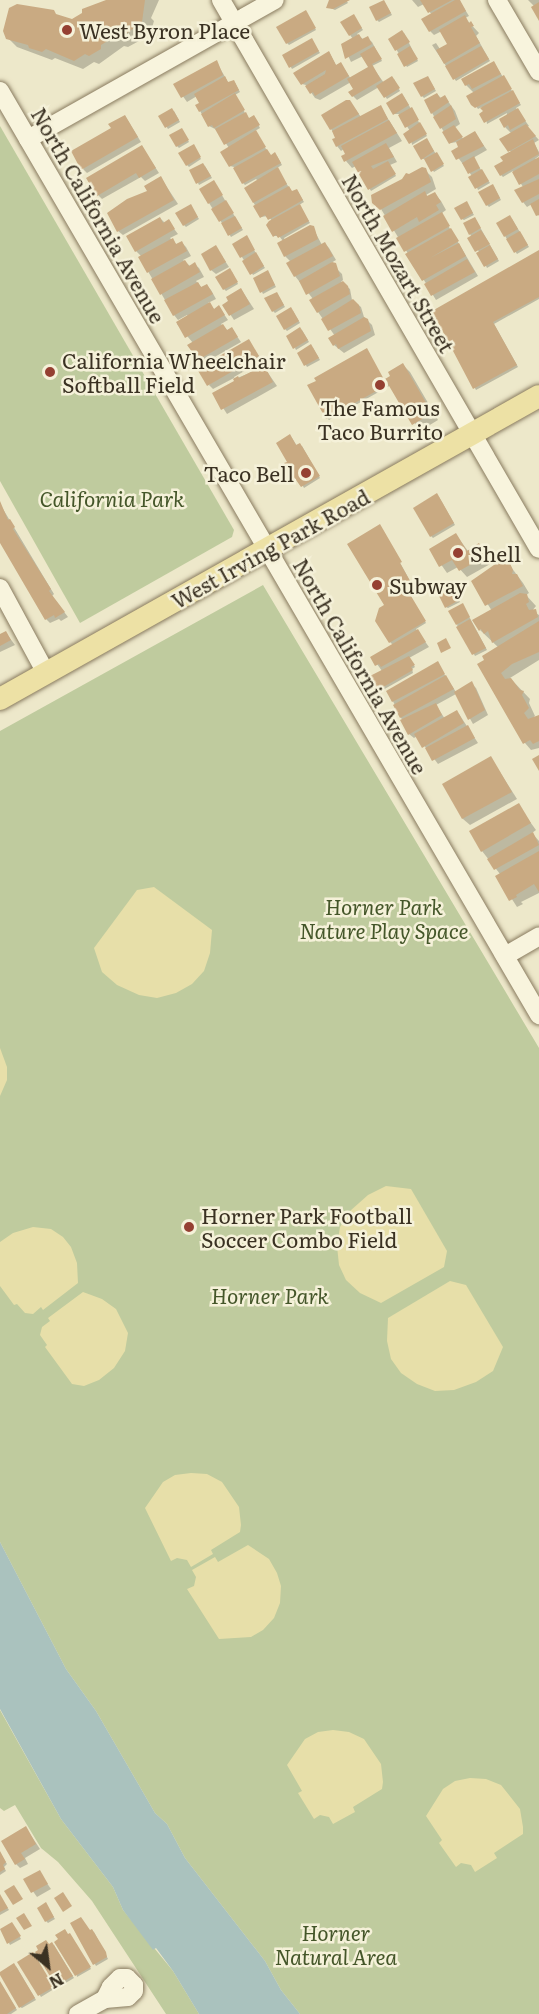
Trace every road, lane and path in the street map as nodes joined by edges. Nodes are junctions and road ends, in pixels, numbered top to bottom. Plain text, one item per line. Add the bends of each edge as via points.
1 (221, 0) edge
2 (275, 0) edge
3 (497, 0) edge
4 (234, 23) junction
5 (539, 72) edge
6 (0, 91) edge
7 (28, 139) junction
8 (539, 396) edge
9 (472, 434) junction
10 (267, 549) junction
11 (539, 549) edge
12 (1, 593) edge
13 (46, 673) junction
14 (0, 699) edge
15 (539, 936) edge
16 (505, 956) junction
17 (539, 1015) edge
18 (105, 1999) dead end
19 (78, 2014) edge

1 - 4 street, North Mozart Street
2 - 4 street
3 - 5 street
4 - 7 street
4 - 9 street, North Mozart Street
6 - 7 street, North California Avenue
7 - 10 street, North California Avenue
8 - 9 main road, West Irving Park Road
9 - 10 main road, West Irving Park Road
9 - 11 street, North Mozart Street
10 - 13 main road, West Irving Park Road
10 - 16 street, North California Avenue
12 - 13 street
13 - 14 main road, West Irving Park Road
15 - 16 street
16 - 17 street, North California Avenue
18 - 19 street

